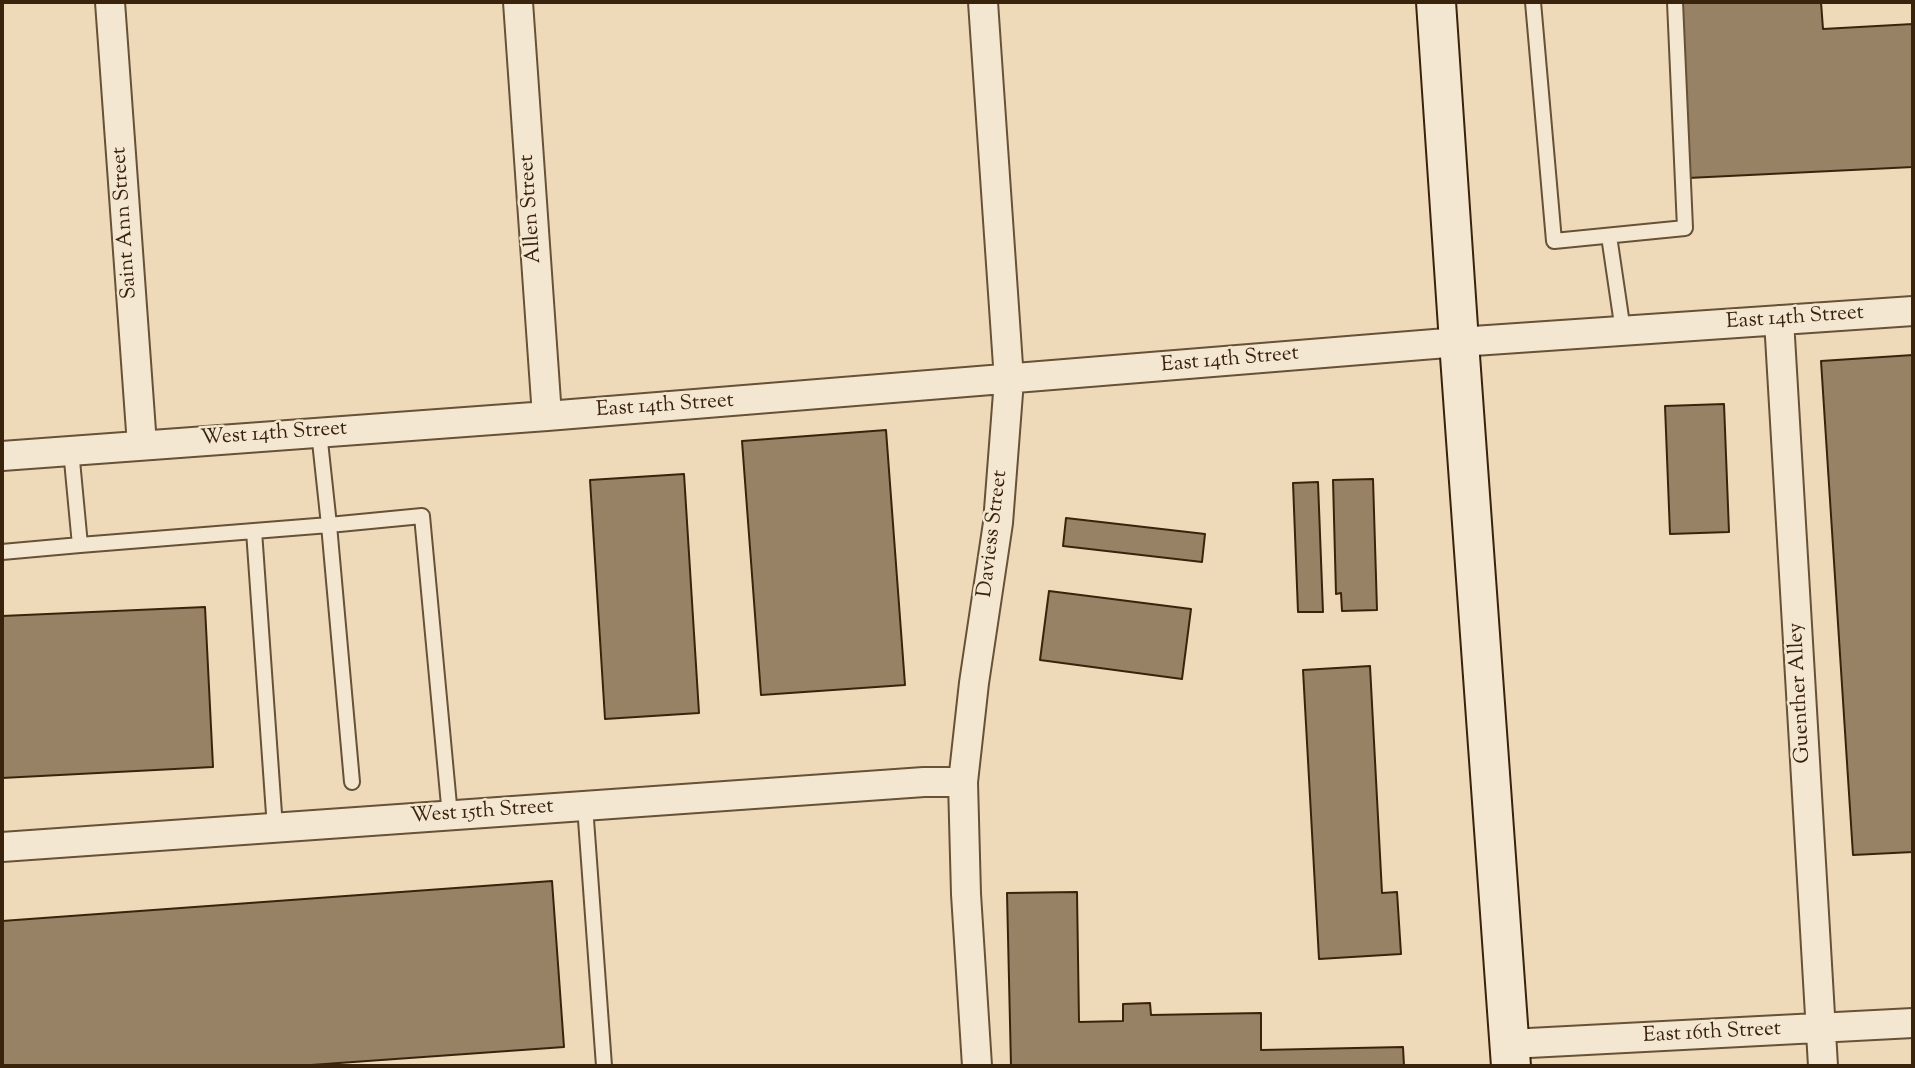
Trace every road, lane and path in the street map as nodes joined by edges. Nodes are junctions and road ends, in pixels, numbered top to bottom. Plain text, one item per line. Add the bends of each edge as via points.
1 (110, 2) edge
2 (517, 2) edge
3 (983, 2) edge
4 (1436, 2) edge
5 (1533, 2) edge
6 (1675, 2) edge
7 (1609, 236) junction
8 (1913, 311) edge
9 (1779, 320) junction
10 (1623, 331) junction
11 (1459, 342) junction
12 (1009, 380) junction
13 (547, 416) junction
14 (319, 432) junction
15 (142, 445) junction
16 (71, 450) junction
17 (2, 456) edge
18 (329, 525) junction
19 (254, 531) junction
20 (80, 545) junction
21 (2, 551) edge
22 (352, 782) dead end
23 (962, 782) junction
24 (585, 806) junction
25 (450, 816) junction
26 (275, 828) junction
27 (2, 847) edge
28 (1913, 1023) edge
29 (1821, 1029) junction
30 (1511, 1055) edge
31 (604, 1066) edge
32 (977, 1066) edge
33 (1823, 1066) edge

1 - 15 street, Saint Ann Street
2 - 13 street, Allen Street
3 - 12 street, Daviess Street
4 - 11 street
5 - 7 lane via 1554,242
6 - 7 lane via 1685,228
7 - 10 lane
8 - 9 street, East 14th Street
9 - 10 street, East 14th Street
9 - 29 street, Guenther Alley
10 - 11 street, East 14th Street
11 - 12 street, East 14th Street
11 - 30 street
12 - 13 street, East 14th Street
12 - 23 street, Daviess Street via 998,523
13 - 14 street, West 14th Street
14 - 15 street, West 14th Street
14 - 18 lane
15 - 16 street, West 14th Street
16 - 17 street, West 14th Street
16 - 20 lane
18 - 19 lane
18 - 22 lane
18 - 25 lane via 422,516
19 - 20 lane
19 - 26 lane
20 - 21 lane
23 - 24 street, West 15th Street
23 - 32 street, Daviess Street
24 - 25 street, West 15th Street
24 - 31 lane
25 - 26 street, West 15th Street
26 - 27 street, West 15th Street
28 - 29 street, East 16th Street
29 - 30 street, East 16th Street
29 - 33 street, Guenther Alley

